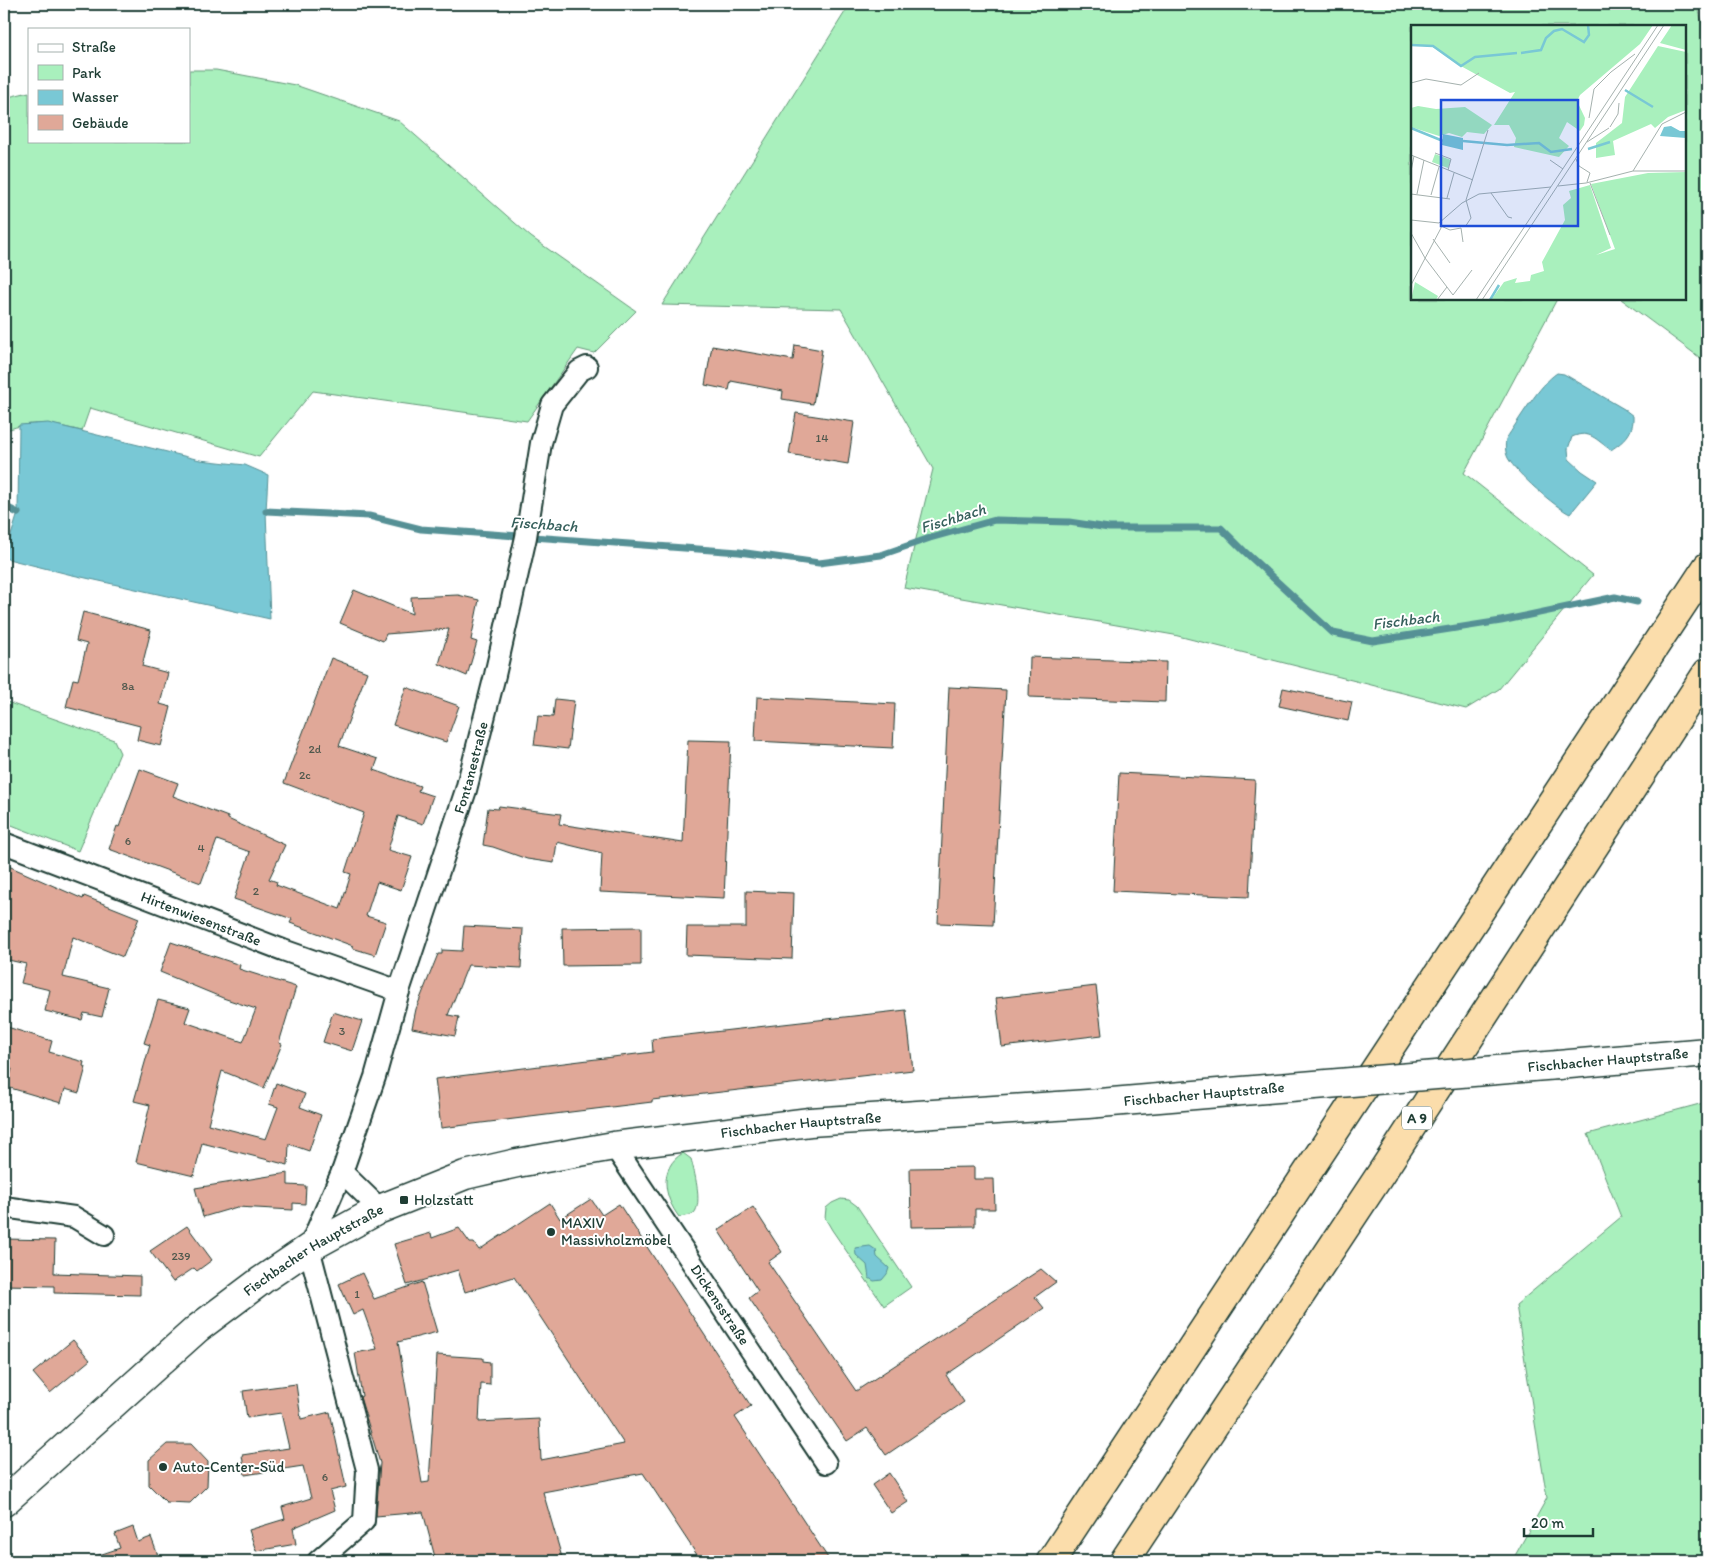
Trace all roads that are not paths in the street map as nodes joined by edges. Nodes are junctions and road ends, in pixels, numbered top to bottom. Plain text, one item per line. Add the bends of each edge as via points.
1 (587, 368) dead end
2 (1707, 568) edge
3 (1707, 673) edge
4 (4, 843) edge
5 (399, 991) junction
6 (1707, 1052) edge
7 (614, 1146) junction
8 (342, 1172) junction
9 (4, 1207) edge
10 (380, 1209) junction
11 (104, 1236) dead end
12 (309, 1248) junction
13 (826, 1463) dead end
14 (4, 1502) edge
15 (318, 1561) edge
16 (1051, 1561) edge
17 (1124, 1561) edge

1 - 5 street, Fontanestraße via 579,371 552,405 541,443 526,537 466,790
2 - 16 highway
3 - 17 highway, A 9
4 - 5 street, Hirtenwiesenstraße
5 - 8 street, Fontanestraße via 375,1077
6 - 7 main road, Fischbacher Hauptstraße, bridge via 1088,1104 810,1122
7 - 10 main road, Fischbacher Hauptstraße via 465,1176
7 - 13 street, Dickensstraße
8 - 10 street
8 - 12 street, Fontanestraße
9 - 11 street via 74,1217
10 - 12 main road, Fischbacher Hauptstraße
12 - 14 main road, Fischbacher Hauptstraße via 198,1328
12 - 15 street via 367,1470 364,1521

